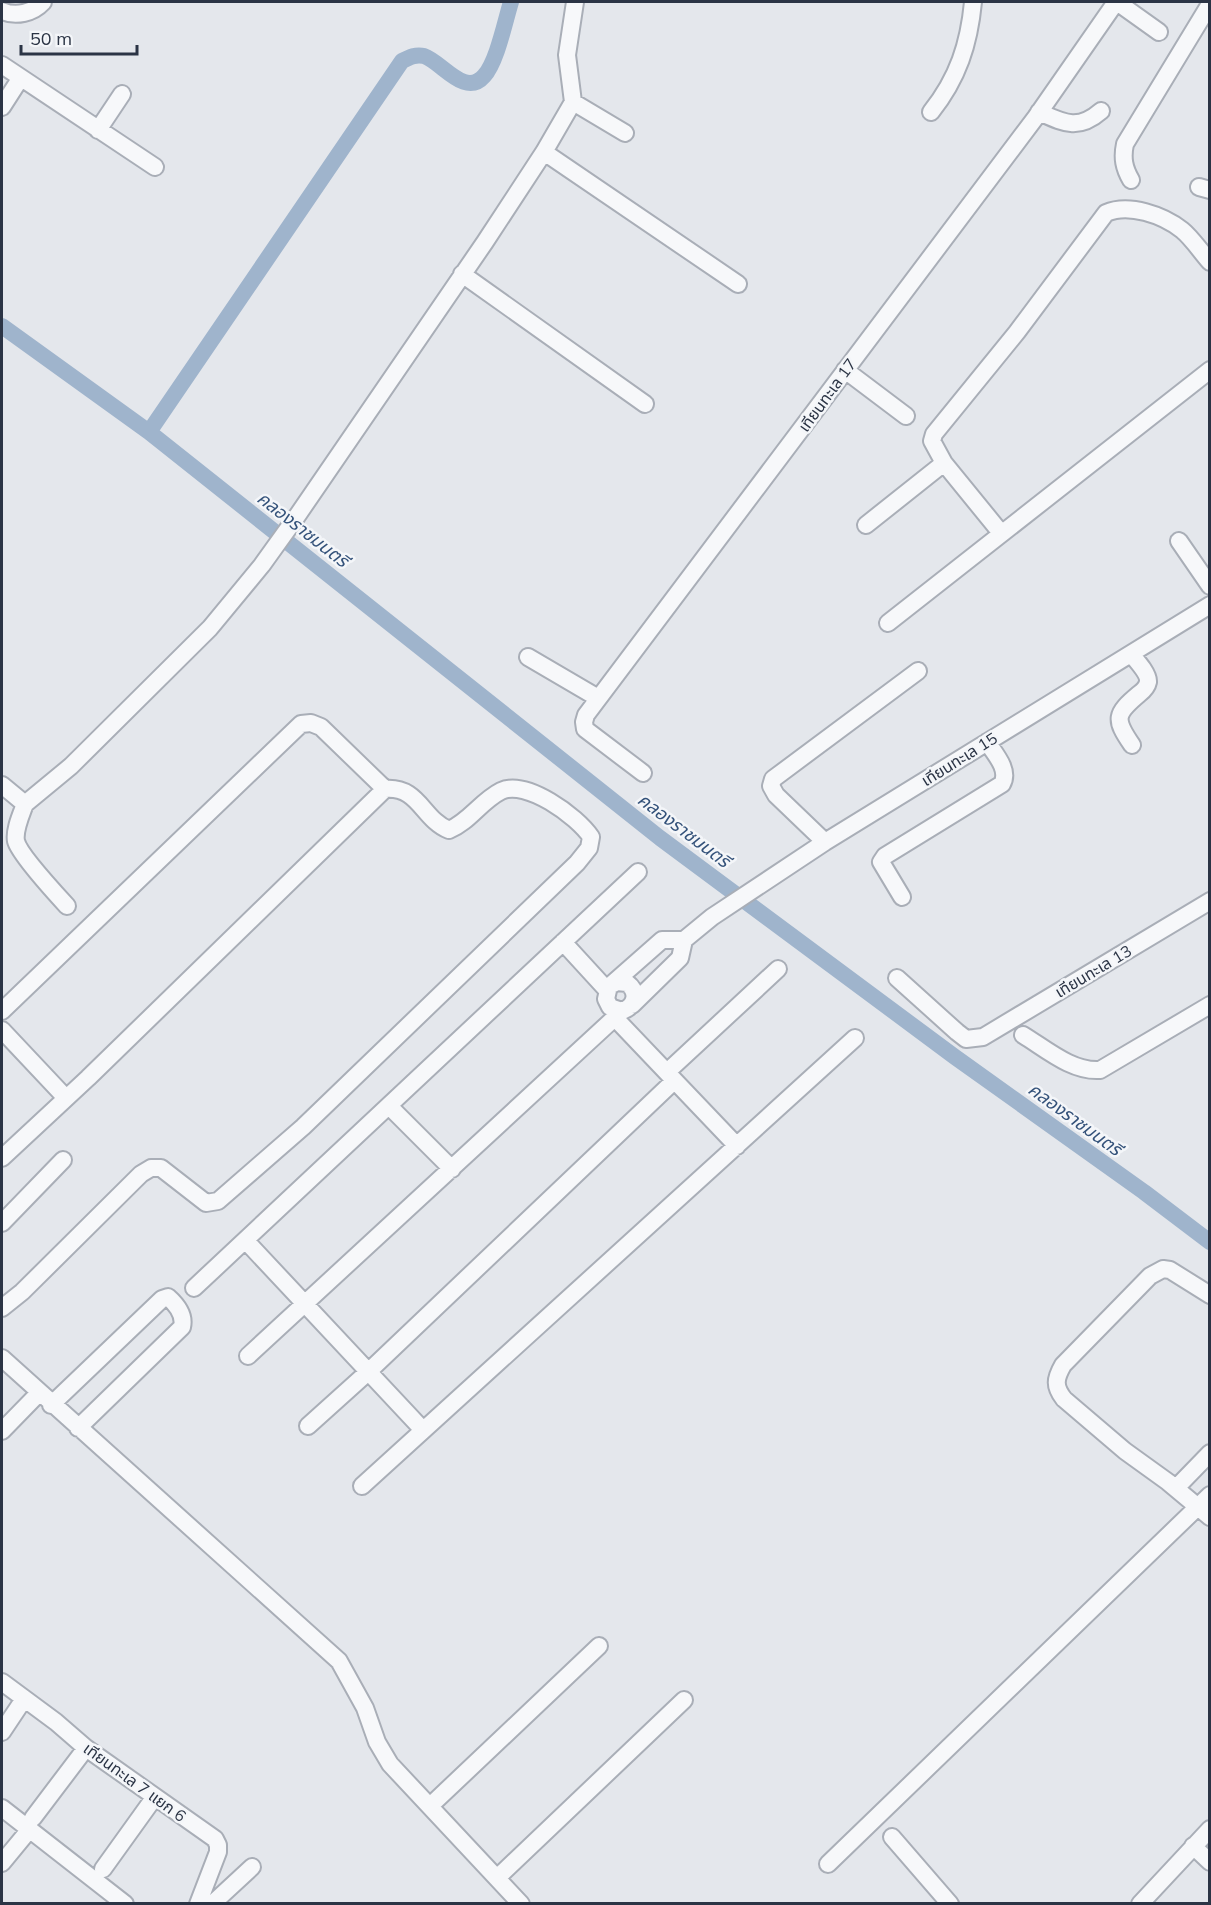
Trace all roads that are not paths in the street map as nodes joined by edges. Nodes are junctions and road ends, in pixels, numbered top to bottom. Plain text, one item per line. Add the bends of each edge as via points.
1 (43, 2) edge
2 (575, 2) edge
3 (973, 2) edge
4 (1117, 2) edge
5 (1209, 4) edge
6 (2, 11) edge
7 (1159, 32) dead end
8 (2, 66) edge
9 (20, 79) junction
10 (122, 94) dead end
11 (573, 102) junction
12 (2, 107) edge
13 (1101, 111) dead end
14 (931, 112) dead end
15 (1039, 112) junction
16 (98, 130) junction
17 (625, 133) dead end
18 (544, 152) junction
19 (155, 167) dead end
20 (1131, 180) dead end
21 (1209, 262) edge
22 (462, 274) junction
23 (738, 284) dead end
24 (845, 370) junction
25 (1209, 370) edge
26 (645, 404) dead end
27 (906, 416) dead end
28 (944, 463) junction
29 (866, 525) dead end
30 (1001, 533) junction
31 (1179, 541) dead end
32 (1209, 586) edge
33 (1209, 605) edge
34 (888, 624) dead end
35 (1131, 654) junction
36 (528, 657) dead end
37 (918, 671) dead end
38 (598, 698) junction
39 (987, 742) junction
40 (1132, 745) dead end
41 (643, 773) dead end
42 (2, 785) edge
43 (385, 789) junction
44 (25, 804) junction
45 (825, 842) junction
46 (638, 872) dead end
47 (902, 897) dead end
48 (1209, 901) edge
49 (67, 906) dead end
50 (684, 940) junction
51 (563, 942) junction
52 (778, 969) dead end
53 (897, 978) dead end
54 (610, 987) junction
55 (1209, 1005) edge
56 (2, 1011) edge
57 (623, 1012) junction
58 (2, 1030) edge
59 (1023, 1035) dead end
60 (855, 1038) dead end
61 (670, 1077) junction
62 (66, 1098) junction
63 (389, 1106) junction
64 (737, 1146) junction
65 (2, 1158) edge
66 (63, 1160) dead end
67 (453, 1169) junction
68 (2, 1223) edge
69 (246, 1240) junction
70 (194, 1288) dead end
71 (1209, 1295) edge
72 (305, 1305) junction
73 (2, 1308) edge
74 (248, 1356) dead end
75 (2, 1358) edge
76 (368, 1371) junction
77 (45, 1399) junction
78 (308, 1426) dead end
79 (78, 1428) junction
80 (423, 1430) junction
81 (2, 1431) edge
82 (1209, 1453) edge
83 (362, 1486) dead end
84 (1176, 1488) junction
85 (1206, 1506) edge
86 (599, 1646) dead end
87 (2, 1682) edge
88 (24, 1699) junction
89 (684, 1700) dead end
90 (2, 1732) edge
91 (86, 1748) junction
92 (154, 1798) junction
93 (430, 1806) junction
94 (2, 1809) edge
95 (31, 1824) junction
96 (1209, 1829) edge
97 (892, 1837) dead end
98 (1193, 1846) junction
99 (1209, 1862) edge
100 (2, 1863) edge
101 (828, 1864) dead end
102 (252, 1867) dead end
103 (103, 1869) dead end
104 (497, 1878) junction
105 (125, 1904) edge
106 (198, 1904) edge
107 (212, 1904) edge
108 (521, 1904) edge
109 (950, 1904) edge
110 (1140, 1904) edge

1 - 6 street via 38,8 17,15
2 - 11 street via 567,55
3 - 14 street via 962,59
4 - 7 street
4 - 15 street, เทียนทะเล 17
5 - 20 street via 1125,144 1122,155
8 - 9 street
9 - 12 street
9 - 16 street
10 - 16 street
11 - 17 street
11 - 18 street
13 - 15 street via 1078,124
15 - 24 street, เทียนทะเล 17
16 - 19 street
18 - 22 street
18 - 23 street
21 - 28 street via 1183,231 1170,222 1129,209 1116,208 1106,213 934,434 932,441
22 - 26 street
22 - 44 street via 262,565 159,681 71,766
24 - 27 street
24 - 38 street, เทียนทะเล 17
25 - 30 street
28 - 29 street
28 - 30 street
30 - 34 street
31 - 32 street
33 - 35 street, เทียนทะเล 15
35 - 39 street, เทียนทะเล 15
35 - 40 street via 1148,683 1120,716 1120,729
36 - 38 street
37 - 45 street via 773,779 771,786 776,795
38 - 41 street, เทียนทะเล 17 via 586,715 585,729
39 - 45 street, เทียนทะเล 15
39 - 47 street via 1005,771 1002,784 881,862
42 - 44 street
43 - 56 street via 321,727 301,724
43 - 62 street
43 - 73 street via 406,792 440,827 449,830 499,792 512,787 545,799 569,815 591,837 589,848 377,1057 218,1201 206,1203 161,1168 151,1168
44 - 49 street via 16,843
45 - 50 street, เทียนทะเล 15
46 - 51 street
48 - 53 street, เทียนทะเล 13 via 975,1039 966,1039 957,1032
50 - 54 street via 662,940
50 - 57 street via 680,958
51 - 54 street
51 - 63 street
52 - 61 street
54 - 57 street via 607,1003
54 - 57 street via 622,982 631,986 635,996
55 - 59 street via 1100,1070 1077,1067
57 - 61 street
57 - 67 street
58 - 62 street
60 - 64 street
61 - 64 street
61 - 76 street
62 - 65 street
63 - 67 street
63 - 69 street
64 - 80 street
66 - 68 street
67 - 72 street
69 - 70 street
69 - 72 street
71 - 84 street via 1163,1269 1150,1276 1076,1350 1056,1377 1056,1388 1064,1399
72 - 74 street
72 - 76 street
75 - 77 street
76 - 78 street
76 - 80 street
77 - 79 street
77 - 79 street via 168,1297 182,1315 182,1327
77 - 81 street
79 - 93 street via 339,1661 365,1708 384,1755
80 - 83 street
82 - 84 street
84 - 85 street
85 - 101 street
86 - 93 street
87 - 88 street, เทียนทะเล 7 แยก 6
88 - 90 street
88 - 91 street, เทียนทะเล 7 แยก 6
89 - 104 street
91 - 92 street, เทียนทะเล 7 แยก 6
91 - 95 street
92 - 103 street
92 - 106 street, เทียนทะเล 7 แยก 6 via 217,1842 218,1852
93 - 104 street
94 - 95 street
95 - 100 street
95 - 105 street
96 - 98 street
97 - 109 street
98 - 99 street
98 - 110 street
102 - 107 street
104 - 108 street

